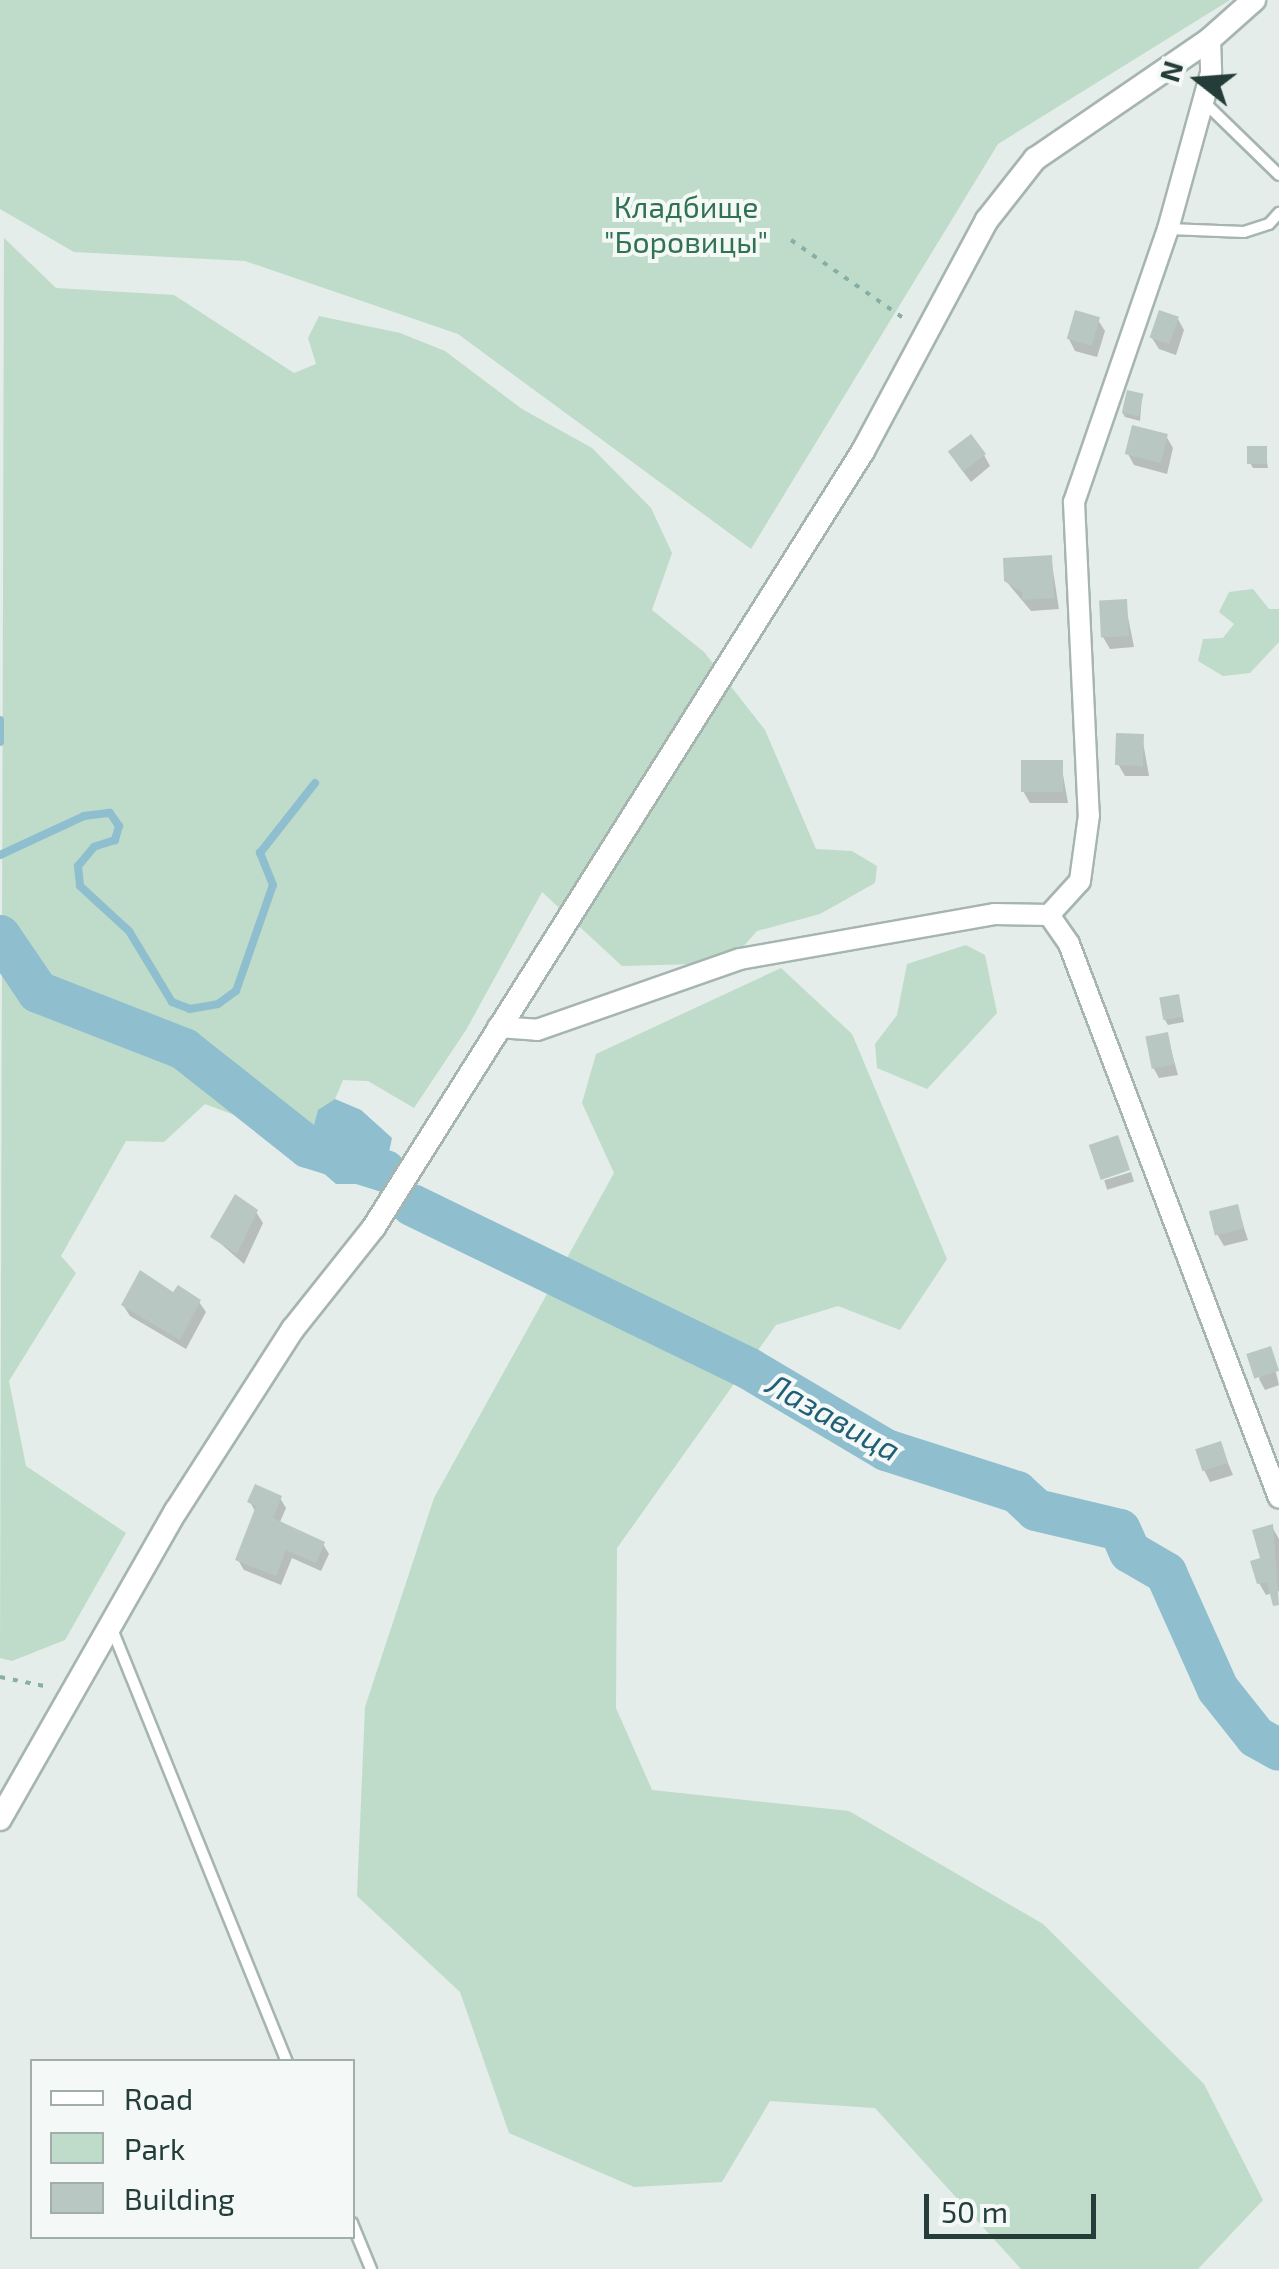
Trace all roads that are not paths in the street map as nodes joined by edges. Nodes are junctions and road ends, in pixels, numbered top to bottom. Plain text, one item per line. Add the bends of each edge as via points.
1 (1254, 0) edge
2 (1210, 40) junction
3 (1204, 101) junction
4 (1279, 174) edge
5 (1279, 214) edge
6 (1168, 228) junction
7 (1049, 915) junction
8 (498, 1026) junction
9 (1279, 1498) edge
10 (111, 1628) junction
11 (0, 1819) edge
12 (286, 2059) edge
13 (355, 2230) edge
14 (371, 2269) edge

1 - 2 street
2 - 3 street
2 - 8 street via 1036,160 987,220 863,451
3 - 4 lane
3 - 6 street
5 - 6 lane via 1244,232
6 - 7 street via 1074,502 1089,816 1080,881
7 - 8 street via 994,914 740,959 538,1030
7 - 9 street via 1076,962
8 - 10 street via 374,1227 293,1329 176,1511
10 - 11 street
10 - 12 lane
13 - 14 lane

